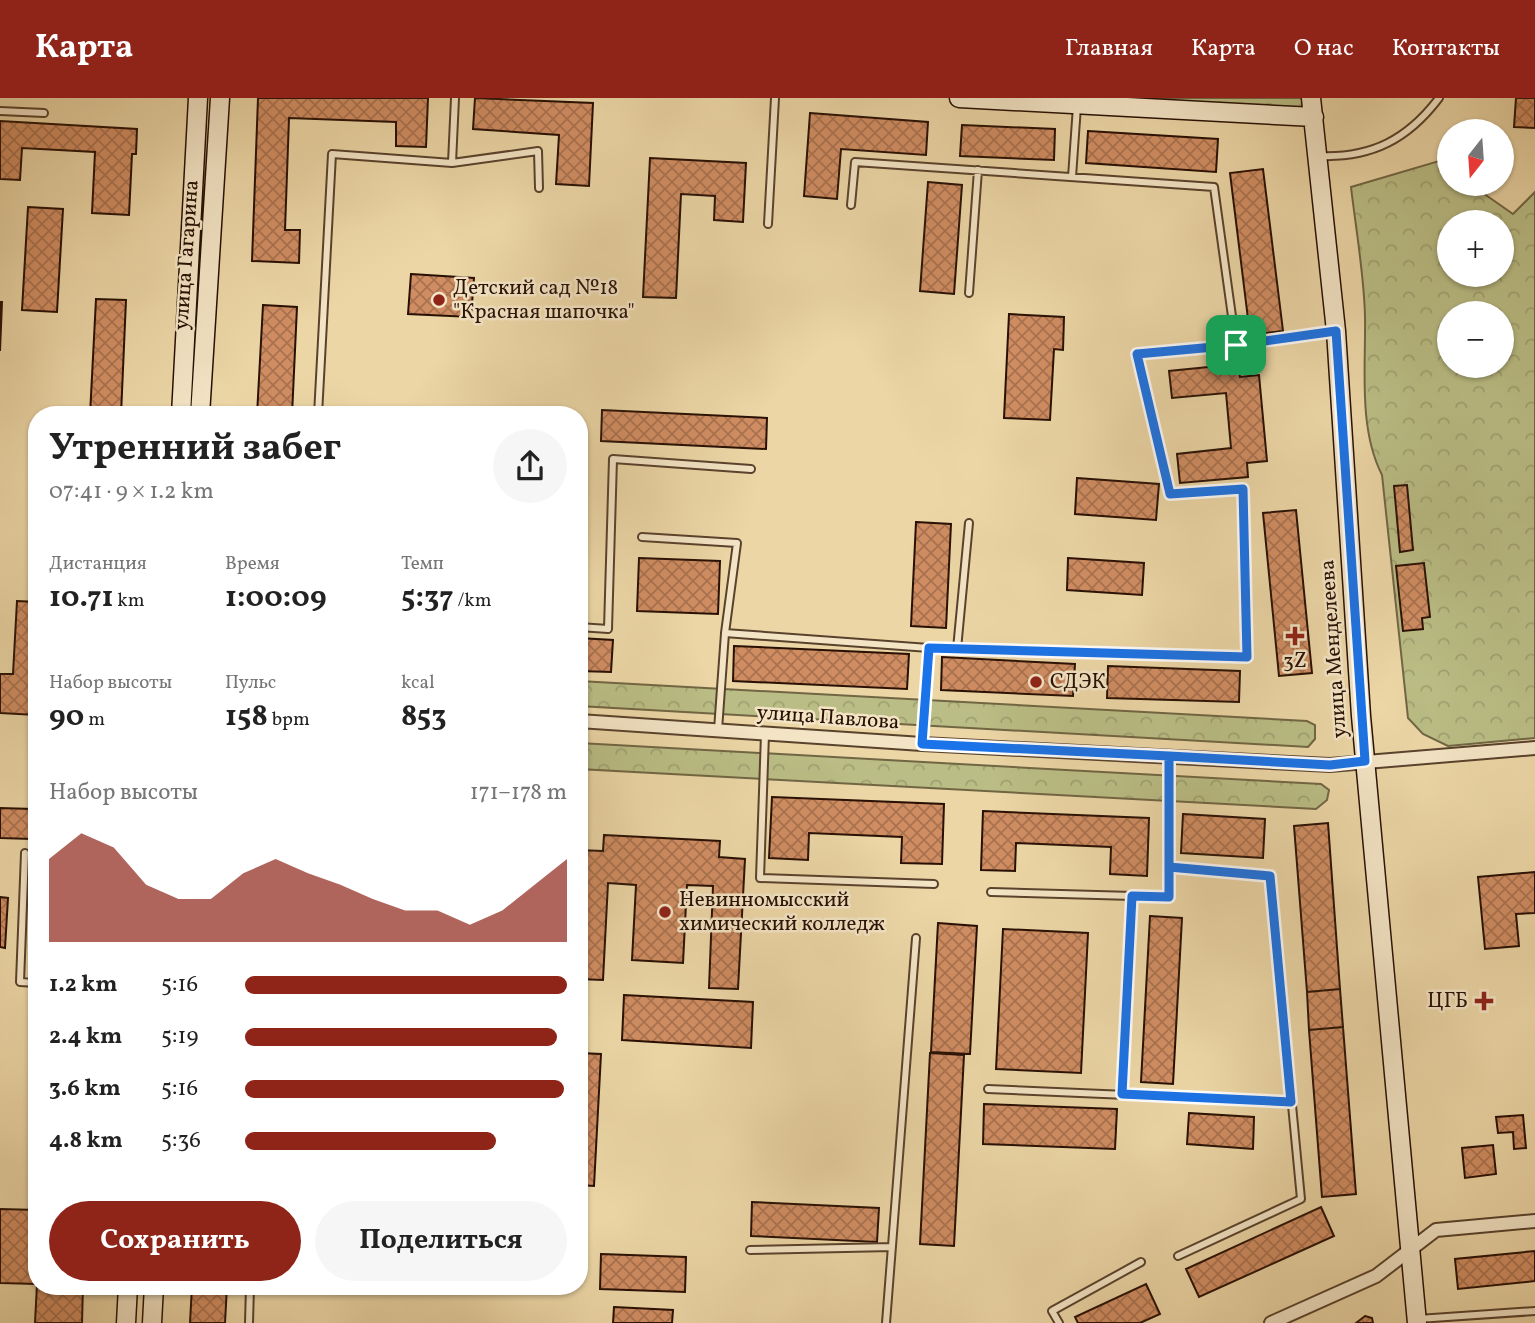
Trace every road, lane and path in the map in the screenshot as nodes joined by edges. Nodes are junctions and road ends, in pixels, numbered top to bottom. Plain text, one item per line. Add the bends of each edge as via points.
1 (198, 98) edge
2 (220, 98) edge
3 (455, 98) edge
4 (775, 98) edge
5 (959, 98) edge
6 (1311, 98) edge
7 (1439, 98) edge
8 (1077, 104) junction
9 (0, 111) edge
10 (44, 113) dead end
11 (1314, 117) junction
12 (1318, 156) junction
13 (452, 163) junction
14 (978, 170) junction
15 (1072, 177) junction
16 (539, 188) dead end
17 (851, 205) dead end
18 (768, 224) dead end
19 (969, 293) dead end
20 (1336, 331) junction
21 (1236, 345) junction
22 (181, 406) edge
23 (201, 406) edge
24 (318, 406) edge
25 (751, 469) dead end
26 (969, 523) dead end
27 (642, 537) dead end
28 (588, 628) edge
29 (725, 633) junction
30 (929, 648) junction
31 (957, 649) junction
32 (588, 722) edge
33 (718, 730) junction
34 (765, 732) junction
35 (922, 744) junction
36 (1535, 748) edge
37 (1169, 756) junction
38 (1365, 761) junction
39 (25, 853) dead end
40 (1169, 867) junction
41 (934, 884) dead end
42 (991, 892) dead end
43 (1132, 896) junction
44 (916, 939) dead end
45 (28, 982) edge
46 (988, 1089) dead end
47 (1122, 1094) junction
48 (1291, 1102) junction
49 (1535, 1221) edge
50 (892, 1247) junction
51 (1410, 1249) junction
52 (750, 1250) dead end
53 (1178, 1256) dead end
54 (1140, 1262) dead end
55 (128, 1295) edge
56 (154, 1295) edge
57 (250, 1295) edge
58 (1535, 1311) edge
59 (1516, 1313) junction
60 (1417, 1321) edge
61 (126, 1323) edge
62 (152, 1323) edge
63 (249, 1323) edge
64 (886, 1323) edge
65 (1059, 1323) edge
66 (1271, 1323) edge
67 (1516, 1323) edge

1 - 22 main road, улица Гагарина
2 - 23 main road, улица Гагарина
3 - 13 lane
4 - 18 lane
5 - 8 main road
6 - 11 main road, улица Менделеева
7 - 12 lane via 1423,120 1387,145 1343,156
8 - 11 main road
8 - 15 lane
9 - 10 lane
11 - 12 main road, улица Менделеева
12 - 20 main road, улица Менделеева
13 - 16 lane via 538,151
13 - 24 lane via 332,154
14 - 15 lane
14 - 17 lane via 855,162
14 - 19 lane
15 - 21 lane via 1214,187
20 - 21 lane
20 - 38 main road, улица Менделеева
21 - 31 lane via 1137,354 1170,494 1243,489 1247,657
25 - 28 lane via 613,459 608,629
26 - 31 lane
27 - 29 lane via 737,542
29 - 30 lane
29 - 33 lane
30 - 31 lane
30 - 35 lane
32 - 33 street, улица Павлова
33 - 34 street, улица Павлова
34 - 35 street, улица Павлова
34 - 41 lane via 760,878
35 - 37 street, улица Павлова
36 - 38 street, улица Павлова
37 - 38 street, улица Павлова via 1330,765
37 - 40 lane
38 - 51 main road, улица Менделеева
39 - 45 lane via 20,982
40 - 43 lane via 1169,897
40 - 48 lane via 1270,876
42 - 43 lane
43 - 47 lane
44 - 50 lane
46 - 47 lane
47 - 48 lane
48 - 53 lane via 1301,1199
49 - 51 street via 1436,1230
50 - 52 lane
50 - 64 lane
51 - 60 main road, улица Менделеева
51 - 66 street via 1376,1276
54 - 65 lane via 1052,1311
55 - 61 main road
56 - 62 main road
57 - 63 lane
58 - 59 lane
59 - 60 lane
59 - 67 lane

